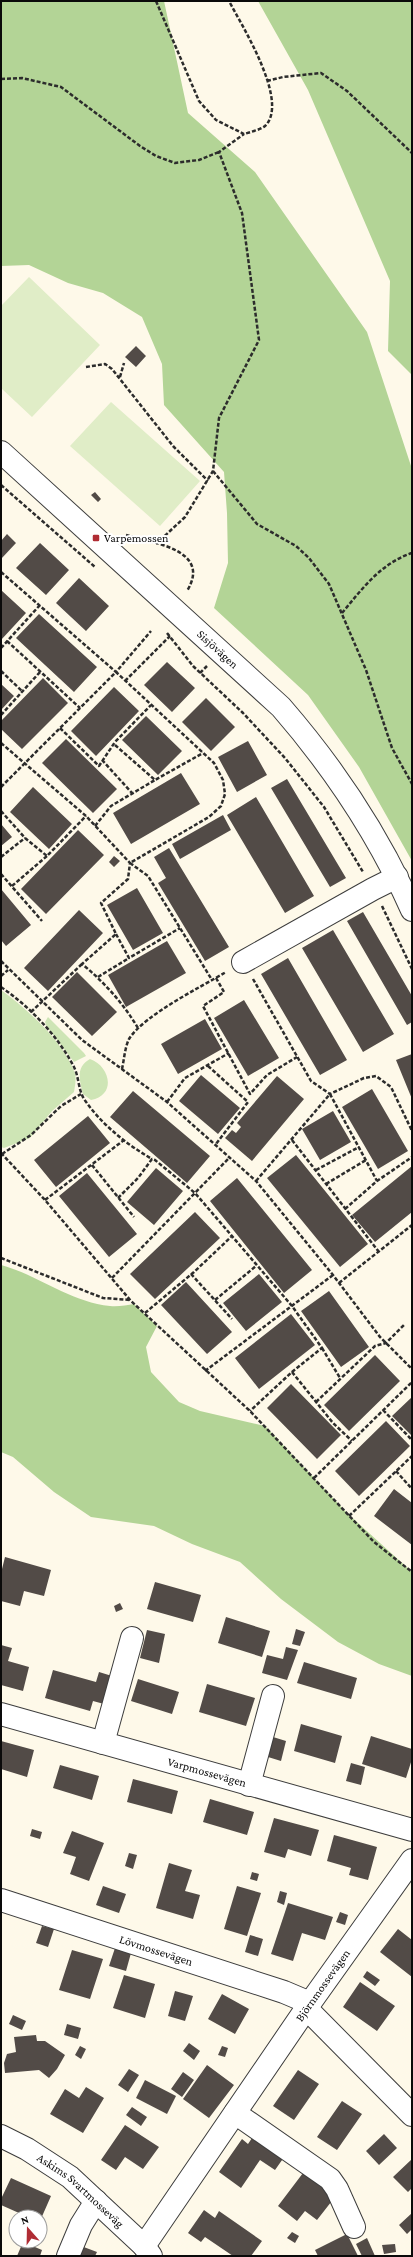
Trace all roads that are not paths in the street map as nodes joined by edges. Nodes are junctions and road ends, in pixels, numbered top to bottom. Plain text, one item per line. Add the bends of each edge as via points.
1 (1, 452) edge
2 (397, 877) junction
3 (412, 910) edge
4 (243, 962) road end
5 (132, 1638) dead end
6 (273, 1696) dead end
7 (1, 1714) edge
8 (104, 1744) junction
9 (249, 1785) junction
10 (412, 1830) edge
11 (412, 1860) edge
12 (1, 1900) edge
13 (308, 2005) junction
14 (235, 2113) junction
15 (412, 2115) edge
16 (1, 2136) edge
17 (96, 2201) junction
18 (354, 2227) dead end
19 (148, 2251) edge
20 (68, 2256) edge

1 - 2 street, Sisjövägen via 281,707 318,752 348,795
2 - 3 street, Sisjövägen
2 - 4 street
5 - 8 street
6 - 9 street
7 - 8 street, Varpmossevägen
8 - 9 street, Varpmossevägen
9 - 10 street, Varpmossevägen
11 - 13 street, Björnmossevägen
12 - 13 street, Lövmossevägen via 284,1992
13 - 14 street, Björnmossevägen
13 - 15 street, Lövmossevägen
14 - 18 street via 330,2179
14 - 19 street, Björnmossevägen
16 - 17 street, Askims Svartmosseväg via 50,2163
17 - 19 street, Askims Svartmosseväg
17 - 20 street via 81,2225

